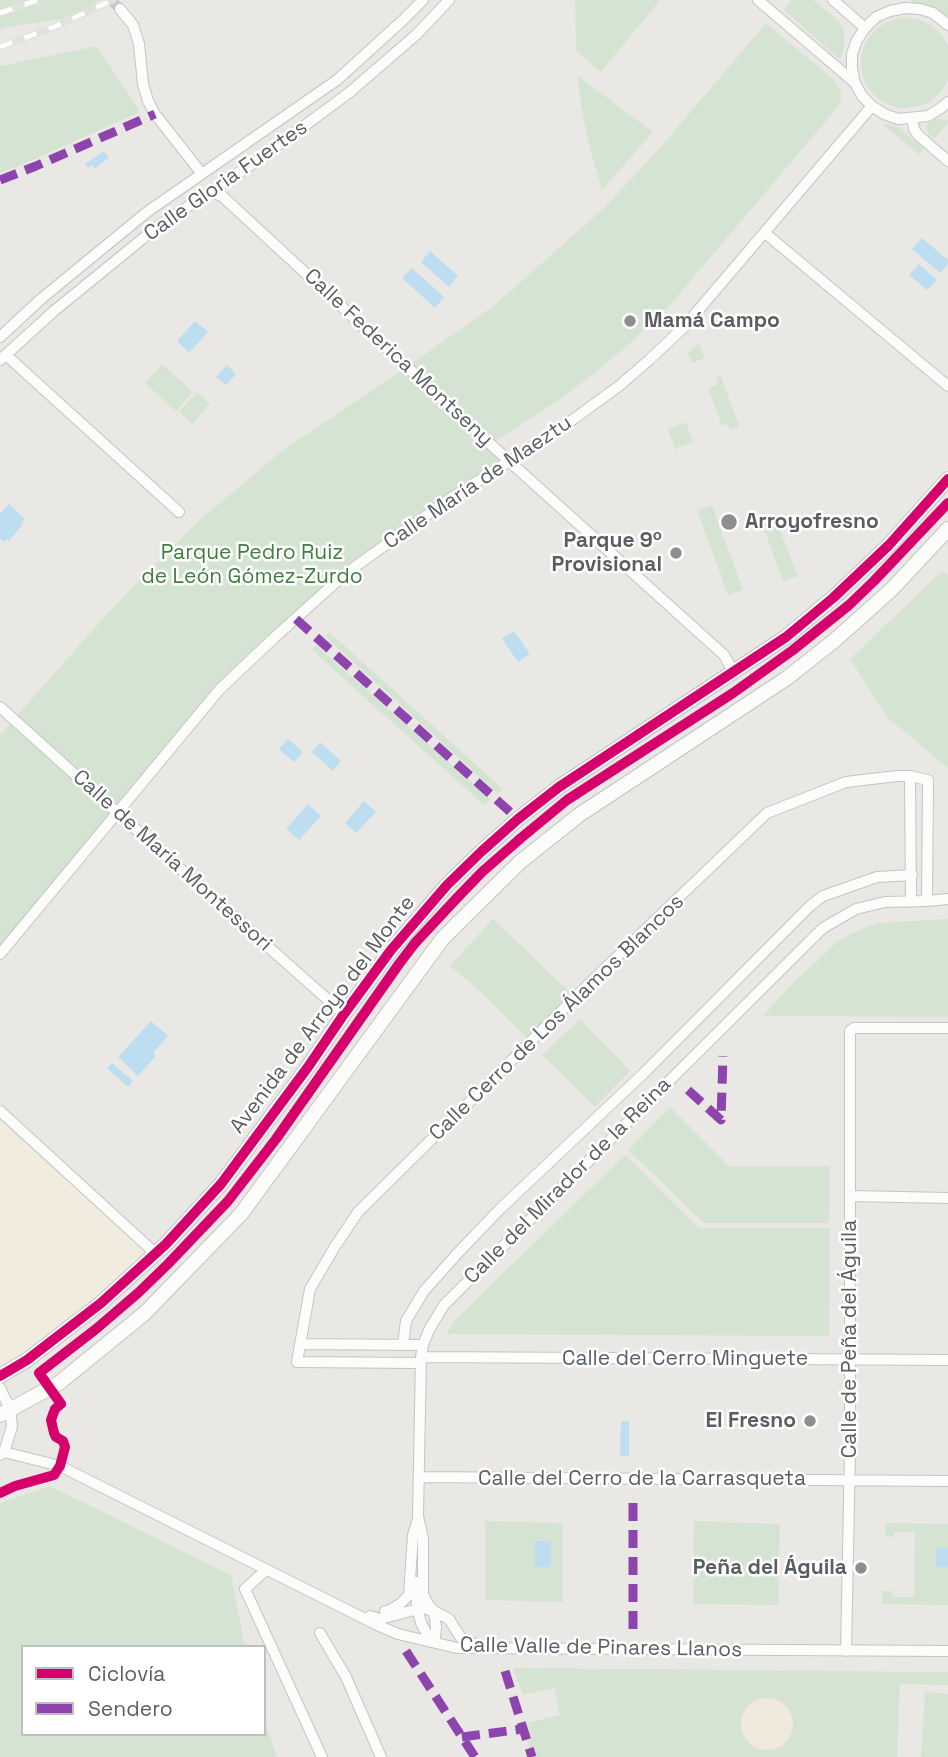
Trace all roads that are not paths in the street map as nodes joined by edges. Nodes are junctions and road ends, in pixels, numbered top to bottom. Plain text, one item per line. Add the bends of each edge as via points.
1 (423, 0) edge
2 (449, 0) edge
3 (758, 0) edge
4 (833, 0) edge
5 (910, 0) edge
6 (120, 9) tunnel mouth
7 (920, 9) junction
8 (946, 20) edge
9 (865, 28) junction
10 (855, 83) junction
11 (872, 106) junction
12 (946, 107) edge
13 (912, 118) junction
14 (948, 161) edge
15 (202, 174) junction
16 (210, 192) junction
17 (765, 233) junction
18 (0, 337) edge
19 (3, 358) edge
20 (948, 386) edge
21 (510, 462) junction
22 (948, 479) edge
23 (179, 512) dead end
24 (948, 529) edge
25 (734, 673) junction
26 (0, 707) edge
27 (910, 776) junction
28 (117, 813) junction
29 (912, 875) junction
30 (948, 899) edge
31 (927, 901) junction
32 (911, 902) junction
33 (0, 954) edge
34 (344, 1014) junction
35 (948, 1028) edge
36 (0, 1111) edge
37 (851, 1196) junction
38 (948, 1198) edge
39 (155, 1253) junction
40 (300, 1344) junction
41 (402, 1344) junction
42 (422, 1355) junction
43 (851, 1360) junction
44 (948, 1360) edge
45 (298, 1362) joint
46 (0, 1376) edge
47 (0, 1388) edge
48 (5, 1412) edge
49 (2, 1453) edge
50 (420, 1477) junction
51 (850, 1480) junction
52 (948, 1481) edge
53 (418, 1516) junction
54 (266, 1570) junction
55 (417, 1608) junction
56 (346, 1609) junction
57 (433, 1611) junction
58 (320, 1633) dead end
59 (431, 1642) junction
60 (487, 1649) junction
61 (846, 1651) junction
62 (948, 1651) edge
63 (322, 1757) edge
64 (381, 1757) edge

1 - 15 street, Calle Gloria Fuertes via 337,80
2 - 16 street, Calle Gloria Fuertes via 350,92
3 - 10 street
4 - 9 street
5 - 7 street
6 - 15 street via 139,44 148,101
7 - 8 street
7 - 9 street via 890,10
9 - 10 street via 852,54
10 - 11 street
11 - 13 street via 884,114
11 - 17 street, Calle María de Maeztu
12 - 13 street
13 - 14 street via 918,135
15 - 18 street, Calle Gloria Fuertes via 147,212
16 - 19 street, Calle Gloria Fuertes via 137,243
16 - 21 street, Calle Federica Montseny via 222,196
17 - 20 street
17 - 21 street, Calle María de Maeztu via 684,327 649,360
19 - 23 street
21 - 25 street, Calle Federica Montseny via 724,655
21 - 28 street, Calle María de Maeztu via 345,574 220,689
22 - 25 street, Avenida de Arroyo del Monte via 889,545 832,598
24 - 48 street via 900,582 835,640 786,678 579,814 520,862 443,938 241,1214 145,1313 59,1382
25 - 34 street, Avenida de Arroyo del Monte via 559,787 518,819 440,894
26 - 28 street, Calle de María Montessori
27 - 29 street
27 - 31 street via 928,780
27 - 40 street, Calle Cerro de Los Álamos Blancos via 846,782 767,813 358,1212 310,1289
28 - 33 street, Calle María de Maeztu
28 - 34 street, Calle de María Montessori
29 - 32 street
29 - 41 street, Calle del Mirador de la Reina via 877,877 823,896 811,905 456,1255 424,1291 406,1321
30 - 31 street, Calle del Mirador de la Reina
31 - 32 street, Calle del Mirador de la Reina
32 - 42 street, Calle del Mirador de la Reina via 856,909 823,928 455,1292 436,1318
34 - 39 street, Avenida de Arroyo del Monte via 221,1184
35 - 37 street, Calle de Peña del Águila via 850,1031
36 - 39 street
37 - 38 street
37 - 43 street, Calle de Peña del Águila
39 - 46 street, Avenida de Arroyo del Monte via 101,1303
40 - 41 street, Calle del Cerro Minguete
40 - 45 street, Calle Cerro de Los Álamos Blancos
41 - 42 street, Calle del Cerro Minguete
42 - 43 street, Calle del Cerro Minguete
42 - 45 street, Calle del Cerro Minguete
42 - 50 street, Calle del Mirador de la Reina
43 - 44 street, Calle del Cerro Minguete
43 - 51 street, Calle de Peña del Águila
47 - 48 street
48 - 49 street via 12,1427
49 - 54 street, Calle Valle de Pinares Llanos via 60,1466
50 - 51 street, Calle del Cerro de la Carrasqueta
50 - 53 street, Calle del Mirador de la Reina
51 - 52 street, Calle del Cerro de la Carrasqueta
51 - 61 street, Calle de Peña del Águila
53 - 55 street
53 - 56 street via 409,1595 388,1611
53 - 57 street, Calle del Mirador de la Reina via 423,1539 423,1594
54 - 56 street, Calle Valle de Pinares Llanos
54 - 63 street via 245,1589
55 - 56 street via 380,1619
55 - 57 street
55 - 59 street
56 - 59 street, Calle Valle de Pinares Llanos via 398,1634
57 - 59 street via 436,1627
57 - 60 street via 449,1619 461,1638
58 - 64 street
59 - 60 street, Calle Valle de Pinares Llanos
60 - 61 street, Calle Valle de Pinares Llanos
61 - 62 street, Calle Valle de Pinares Llanos

